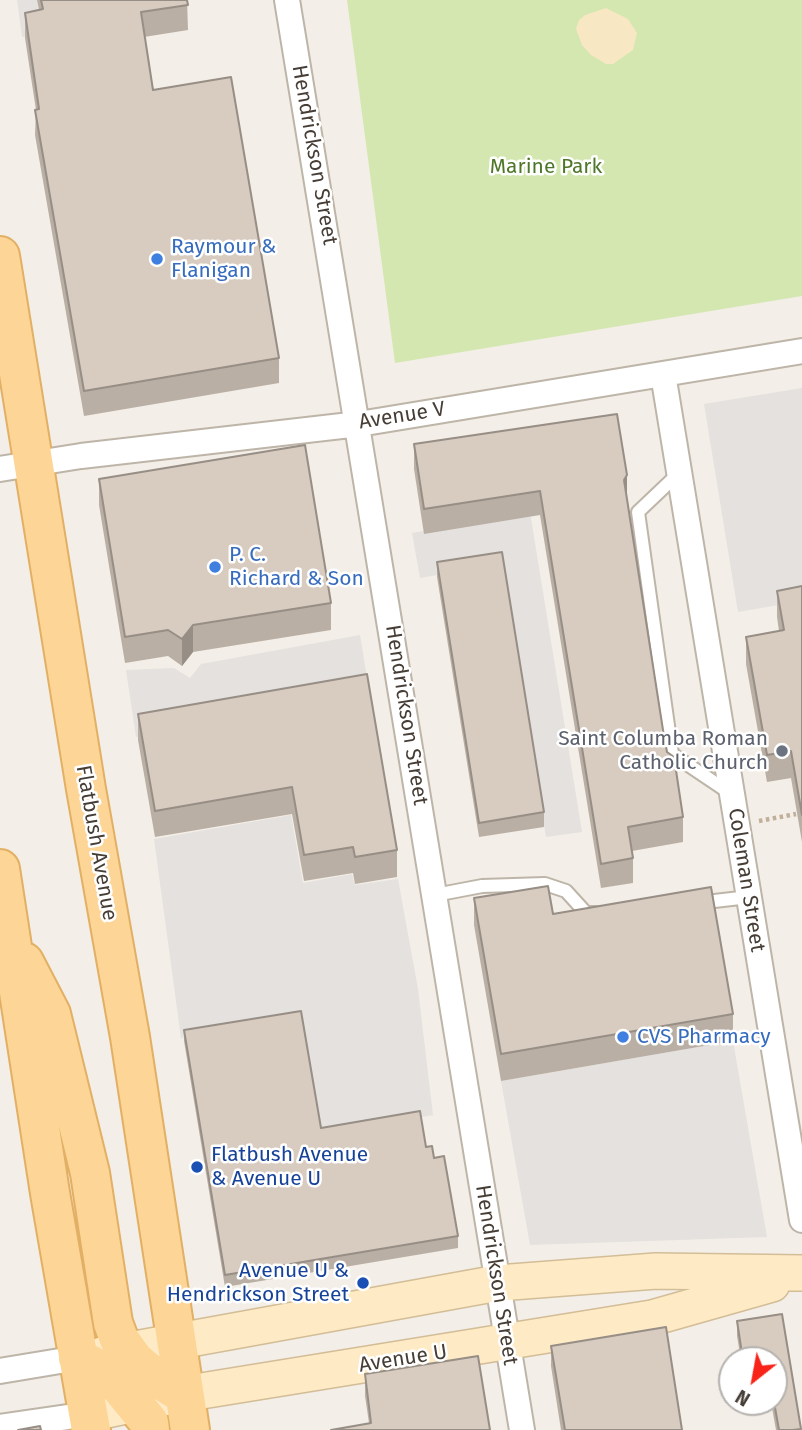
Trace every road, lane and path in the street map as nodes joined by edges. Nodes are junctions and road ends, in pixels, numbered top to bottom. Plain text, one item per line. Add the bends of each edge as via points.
1 (287, 0) edge
2 (0, 256) edge
3 (802, 351) edge
4 (663, 374) junction
5 (359, 424) junction
6 (17, 466) edge
7 (679, 473) junction
8 (732, 795) junction
9 (796, 814) edge
10 (737, 825) junction
11 (0, 869) edge
12 (435, 895) junction
13 (749, 897) junction
14 (678, 906) edge
15 (611, 913) edge
16 (10, 936) junction
17 (802, 1220) edge
18 (802, 1275) edge
19 (498, 1283) junction
20 (507, 1342) junction
21 (176, 1343) junction
22 (127, 1351) junction
23 (78, 1358) junction
24 (0, 1371) edge
25 (187, 1412) edge
26 (143, 1417) edge
27 (89, 1422) edge
28 (0, 1427) edge
29 (522, 1430) edge

1 - 5 street, Hendrickson Street
2 - 6 main road, Flatbush Avenue
3 - 4 street, Avenue V
4 - 5 street, Avenue V
4 - 7 street, Coleman Street
5 - 6 street, Avenue V
5 - 12 street, Hendrickson Street
6 - 21 main road, Flatbush Avenue via 86,789 130,1037
7 - 8 street, Coleman Street
7 - 8 lane via 638,512 672,754
8 - 10 street, Coleman Street
9 - 10 path
10 - 13 street, Coleman Street
11 - 16 main road
12 - 15 lane via 482,886 545,884 566,891 586,913
12 - 19 street, Hendrickson Street
13 - 14 lane
13 - 17 street, Coleman Street
16 - 22 main road via 51,1014 90,1173 113,1323
16 - 23 main road
18 - 19 main road, Avenue U via 656,1271
18 - 20 main road, Avenue U via 652,1318
19 - 20 street, Hendrickson Street
19 - 21 main road, Avenue U
20 - 25 main road, Avenue U
20 - 29 street, Hendrickson Street
21 - 22 main road, Avenue U
21 - 25 main road, Flatbush Avenue
22 - 23 main road, Avenue U
22 - 25 main road
23 - 24 street, Avenue U
23 - 26 main road via 103,1371
23 - 27 main road
25 - 26 main road, Avenue U
26 - 27 main road, Avenue U
27 - 28 street, Avenue U

